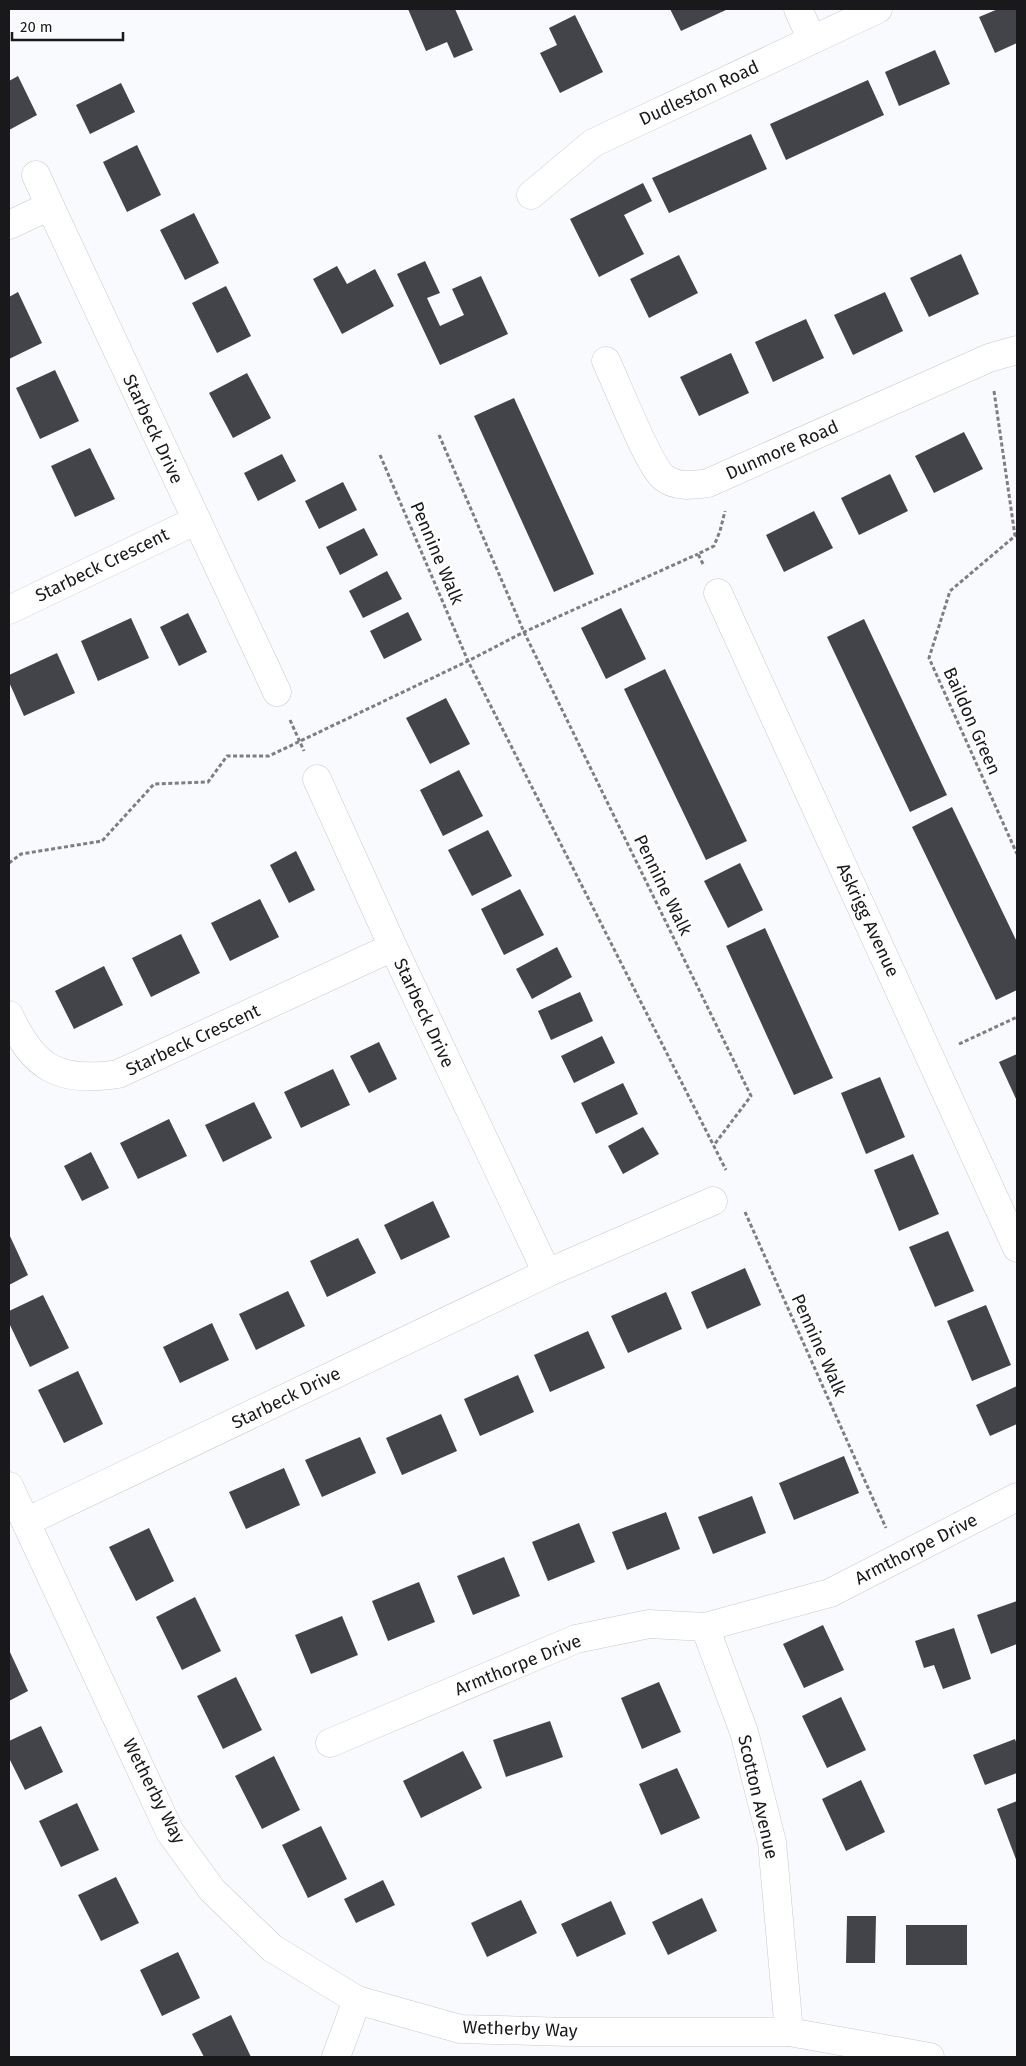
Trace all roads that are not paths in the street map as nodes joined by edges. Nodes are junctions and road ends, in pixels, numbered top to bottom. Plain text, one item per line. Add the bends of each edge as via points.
1 (798, 9) edge
2 (878, 9) edge
3 (812, 40) junction
4 (36, 175) dead end
5 (531, 195) dead end
6 (50, 206) junction
7 (9, 225) edge
8 (1017, 350) edge
9 (606, 361) dead end
10 (195, 521) junction
11 (718, 593) road end
12 (9, 610) edge
13 (277, 692) road end
14 (317, 779) road end
15 (393, 947) junction
16 (9, 1015) edge
17 (713, 1201) dead end
18 (1017, 1248) edge
19 (547, 1273) junction
20 (9, 1486) edge
21 (1017, 1497) edge
22 (26, 1522) junction
23 (705, 1627) junction
24 (330, 1743) dead end
25 (357, 2000) junction
26 (789, 2032) junction
27 (336, 2057) edge
28 (930, 2057) edge

1 - 3 street
2 - 3 street, Dudleston Road
3 - 5 street, Dudleston Road via 593,143
4 - 6 street, Starbeck Drive
6 - 7 street
6 - 10 street, Starbeck Drive
8 - 9 street, Dunmore Road via 990,358 708,483 686,486 664,477 653,462
10 - 12 street, Starbeck Crescent
10 - 13 street, Starbeck Drive
11 - 18 street, Askrigg Avenue
14 - 15 street, Starbeck Drive
15 - 16 street, Starbeck Crescent via 118,1074 89,1078 63,1074 38,1060 18,1035
15 - 19 street, Starbeck Drive
17 - 19 street, Starbeck Drive
19 - 22 street, Starbeck Drive
20 - 22 street, Wetherby Way
21 - 23 street, Armthorpe Drive via 830,1593
22 - 25 street, Wetherby Way via 170,1832 212,1890 272,1948
23 - 24 street, Armthorpe Drive via 649,1624 576,1639
23 - 26 street, Scotton Avenue via 744,1732 772,1842
25 - 26 street, Wetherby Way via 460,2029
25 - 27 street
26 - 28 street, Wetherby Way

